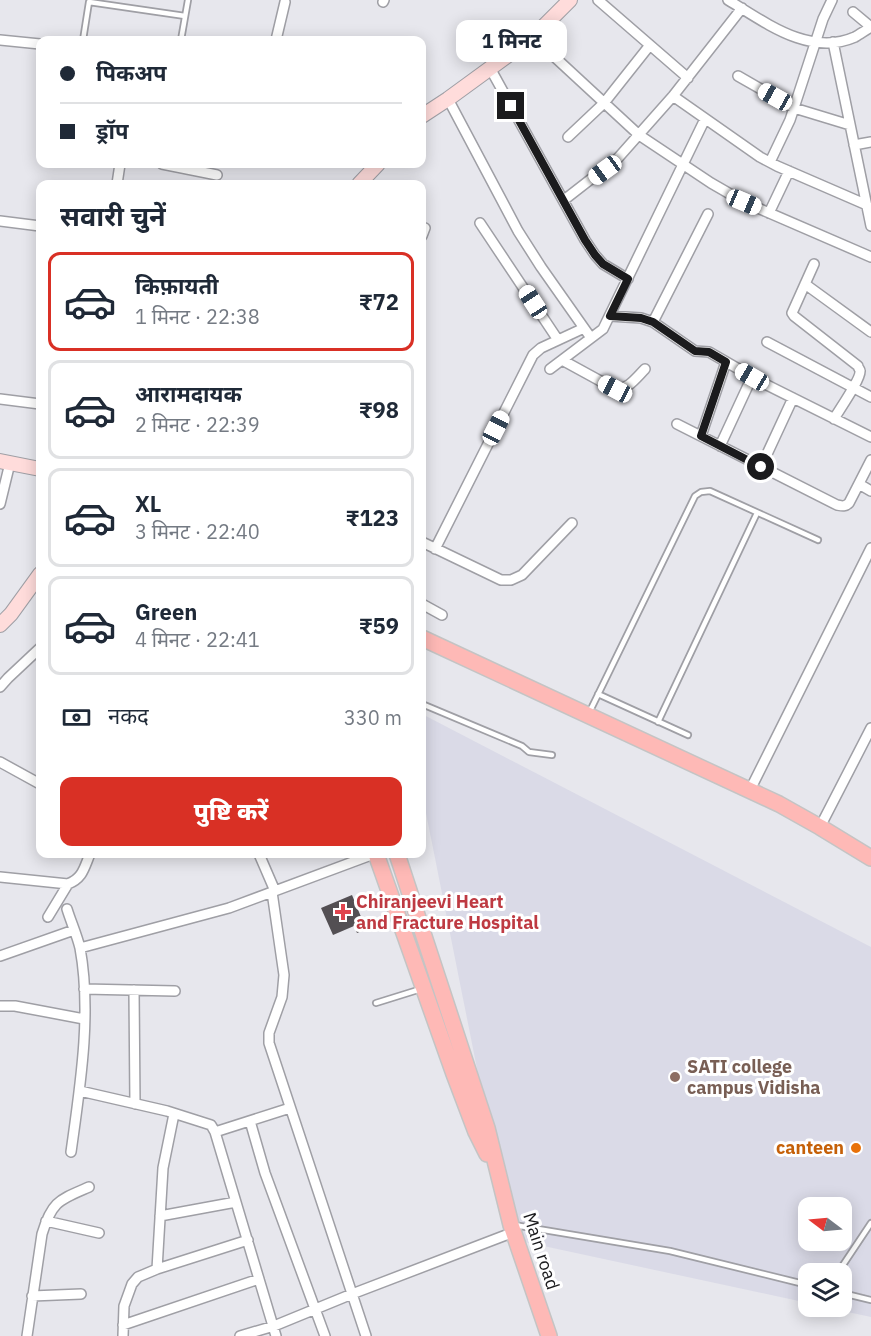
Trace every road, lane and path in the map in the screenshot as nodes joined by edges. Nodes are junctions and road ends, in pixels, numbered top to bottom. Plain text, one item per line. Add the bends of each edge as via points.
1 (188, 0) edge
2 (598, 0) edge
3 (728, 0) edge
4 (819, 0) edge
5 (89, 1) edge
6 (285, 2) dead end
7 (563, 2) edge
8 (830, 3) edge
9 (742, 8) junction
10 (854, 12) dead end
11 (185, 16) junction
12 (871, 27) edge
13 (84, 36) edge
14 (182, 36) edge
15 (277, 36) edge
16 (533, 37) junction
17 (0, 40) edge
18 (833, 42) junction
19 (816, 43) junction
20 (36, 44) edge
21 (650, 45) junction
22 (490, 68) junction
23 (738, 76) dead end
24 (688, 78) junction
25 (673, 96) junction
26 (448, 99) junction
27 (604, 103) junction
28 (794, 108) junction
29 (426, 112) edge
30 (705, 119) junction
31 (850, 125) junction
32 (639, 135) junction
33 (568, 137) dead end
34 (871, 142) edge
35 (854, 145) junction
36 (770, 162) junction
37 (683, 164) junction
38 (180, 168) edge
39 (374, 168) edge
40 (789, 171) junction
41 (217, 176) dead end
42 (364, 180) edge
43 (564, 200) junction
44 (868, 200) edge
45 (769, 213) junction
46 (708, 214) dead end
47 (0, 221) edge
48 (480, 223) dead end
49 (36, 226) edge
50 (871, 226) edge
51 (871, 257) edge
52 (814, 264) dead end
53 (628, 279) junction
54 (805, 284) junction
55 (610, 316) junction
56 (653, 322) junction
57 (584, 328) junction
58 (871, 332) edge
59 (591, 338) junction
60 (558, 340) junction
61 (767, 342) dead end
62 (562, 360) junction
63 (726, 362) junction
64 (550, 369) dead end
65 (645, 369) dead end
66 (752, 377) junction
67 (853, 388) junction
68 (871, 397) edge
69 (793, 398) junction
70 (0, 399) edge
71 (36, 404) edge
72 (834, 419) junction
73 (677, 424) dead end
74 (701, 436) junction
75 (871, 437) edge
76 (720, 446) junction
77 (871, 460) edge
78 (5, 462) edge
79 (761, 467) junction
80 (36, 468) edge
81 (859, 484) junction
82 (871, 491) edge
83 (0, 504) edge
84 (758, 513) junction
85 (572, 523) dead end
86 (818, 540) dead end
87 (426, 544) edge
88 (871, 548) edge
89 (435, 549) junction
90 (36, 580) edge
91 (426, 606) edge
92 (442, 615) dead end
93 (0, 625) edge
94 (426, 640) edge
95 (36, 652) edge
96 (0, 687) edge
97 (598, 694) junction
98 (426, 706) edge
99 (588, 715) junction
100 (658, 722) junction
101 (871, 728) edge
102 (688, 735) dead end
103 (552, 755) dead end
104 (0, 762) edge
105 (36, 782) edge
106 (750, 790) junction
107 (820, 826) junction
108 (869, 853) edge
109 (88, 858) edge
110 (261, 858) edge
111 (364, 858) edge
112 (376, 858) edge
113 (398, 858) edge
114 (0, 877) edge
115 (68, 884) junction
116 (273, 891) junction
117 (67, 909) dead end
118 (48, 917) dead end
119 (74, 930) junction
120 (80, 948) junction
121 (0, 956) edge
122 (84, 988) junction
123 (424, 989) junction
124 (134, 990) junction
125 (175, 991) dead end
126 (376, 1003) dead end
127 (0, 1005) edge
128 (84, 1019) junction
129 (80, 1091) junction
130 (135, 1104) junction
131 (290, 1108) junction
132 (174, 1114) junction
133 (250, 1121) junction
134 (215, 1132) junction
135 (71, 1152) dead end
136 (498, 1178) junction
137 (89, 1187) dead end
138 (236, 1202) junction
139 (160, 1216) junction
140 (46, 1221) junction
141 (871, 1223) edge
142 (512, 1228) junction
143 (99, 1233) dead end
144 (248, 1240) junction
145 (844, 1263) edge
146 (157, 1269) junction
147 (259, 1279) junction
148 (798, 1283) edge
149 (81, 1294) dead end
150 (352, 1294) junction
151 (852, 1295) edge
152 (32, 1296) junction
153 (871, 1300) edge
154 (315, 1310) junction
155 (123, 1325) junction
156 (275, 1331) edge
157 (27, 1336) edge
158 (123, 1336) edge
159 (240, 1336) edge
160 (325, 1336) edge
161 (366, 1336) edge
162 (549, 1336) edge

1 - 11 lane
2 - 21 street
3 - 9 street
4 - 8 street
5 - 11 lane
5 - 13 lane
6 - 15 street
7 - 16 main road
8 - 19 street
9 - 19 street via 781,31
9 - 24 street
10 - 12 street
11 - 14 lane
12 - 18 street via 855,37
16 - 22 main road
16 - 27 street
17 - 20 street
18 - 19 street
18 - 31 street
19 - 28 street
21 - 24 street
21 - 27 street
22 - 26 main road
22 - 43 street
23 - 28 street
24 - 25 street
25 - 30 street
25 - 32 street
26 - 29 main road
26 - 57 street via 518,231
27 - 32 street
27 - 33 street
28 - 31 street
28 - 36 street
30 - 36 street
30 - 37 street
31 - 35 street
32 - 37 street
32 - 43 street via 618,158
34 - 35 street
35 - 44 street
36 - 40 street
37 - 45 street
37 - 53 street
38 - 41 street
39 - 42 main road
40 - 44 street
40 - 45 street
43 - 53 street via 595,255
44 - 50 street
45 - 51 street
46 - 56 street
47 - 49 street
48 - 60 street
52 - 54 street
53 - 55 street
54 - 58 street
54 - 67 street via 792,312 858,366 860,374
55 - 56 street
55 - 59 street via 603,329
56 - 63 street via 695,351 709,352
57 - 59 street
57 - 60 street
59 - 62 street
60 - 89 street via 533,355
61 - 67 street
62 - 64 street
62 - 65 street via 622,390
63 - 66 street
63 - 74 street
66 - 69 street
66 - 76 street
67 - 68 street
67 - 72 street
69 - 72 street
69 - 79 street
70 - 71 street
72 - 75 street
73 - 74 street
74 - 76 street
76 - 79 street
77 - 81 street
78 - 80 main road
78 - 83 street
79 - 81 street via 842,507 847,506
81 - 82 street
84 - 86 lane
84 - 97 lane via 710,491 695,496
84 - 100 lane
85 - 89 street via 522,575 511,580 501,580
87 - 89 street
88 - 106 street
90 - 93 main road
91 - 92 street
94 - 99 main road
95 - 96 street
97 - 99 lane
97 - 100 lane
98 - 103 lane via 530,752
99 - 106 main road
100 - 102 lane
101 - 107 street
104 - 105 street
106 - 107 main road
107 - 108 main road
109 - 115 street via 81,875
110 - 116 street
111 - 116 street
112 - 123 main road
113 - 136 main road via 486,1128
114 - 115 street
115 - 118 street
116 - 120 street via 229,908
116 - 131 street via 284,975 282,997 268,1042
117 - 119 street
119 - 120 street
119 - 121 street
120 - 122 street
122 - 124 street
122 - 128 street
123 - 126 lane
123 - 136 main road via 476,1132
124 - 125 street
124 - 130 street
127 - 128 street
128 - 129 street
129 - 130 street
129 - 135 street
130 - 132 street
131 - 133 street
131 - 150 street
132 - 134 street via 211,1125
132 - 139 street via 163,1168
133 - 134 street
133 - 154 street
134 - 138 street
136 - 142 main road, Main road
137 - 140 street via 63,1198 53,1206
138 - 139 street
138 - 144 street
139 - 146 street
140 - 143 street
140 - 152 street
141 - 145 lane
142 - 148 lane via 670,1251
142 - 150 street
142 - 162 main road, Main road
144 - 146 street
144 - 147 street
146 - 155 street via 132,1284 124,1306
147 - 155 street
147 - 156 street
149 - 152 street
150 - 154 street
150 - 161 street
151 - 153 lane
152 - 157 street
154 - 156 street
154 - 160 street
155 - 158 street
156 - 159 street

